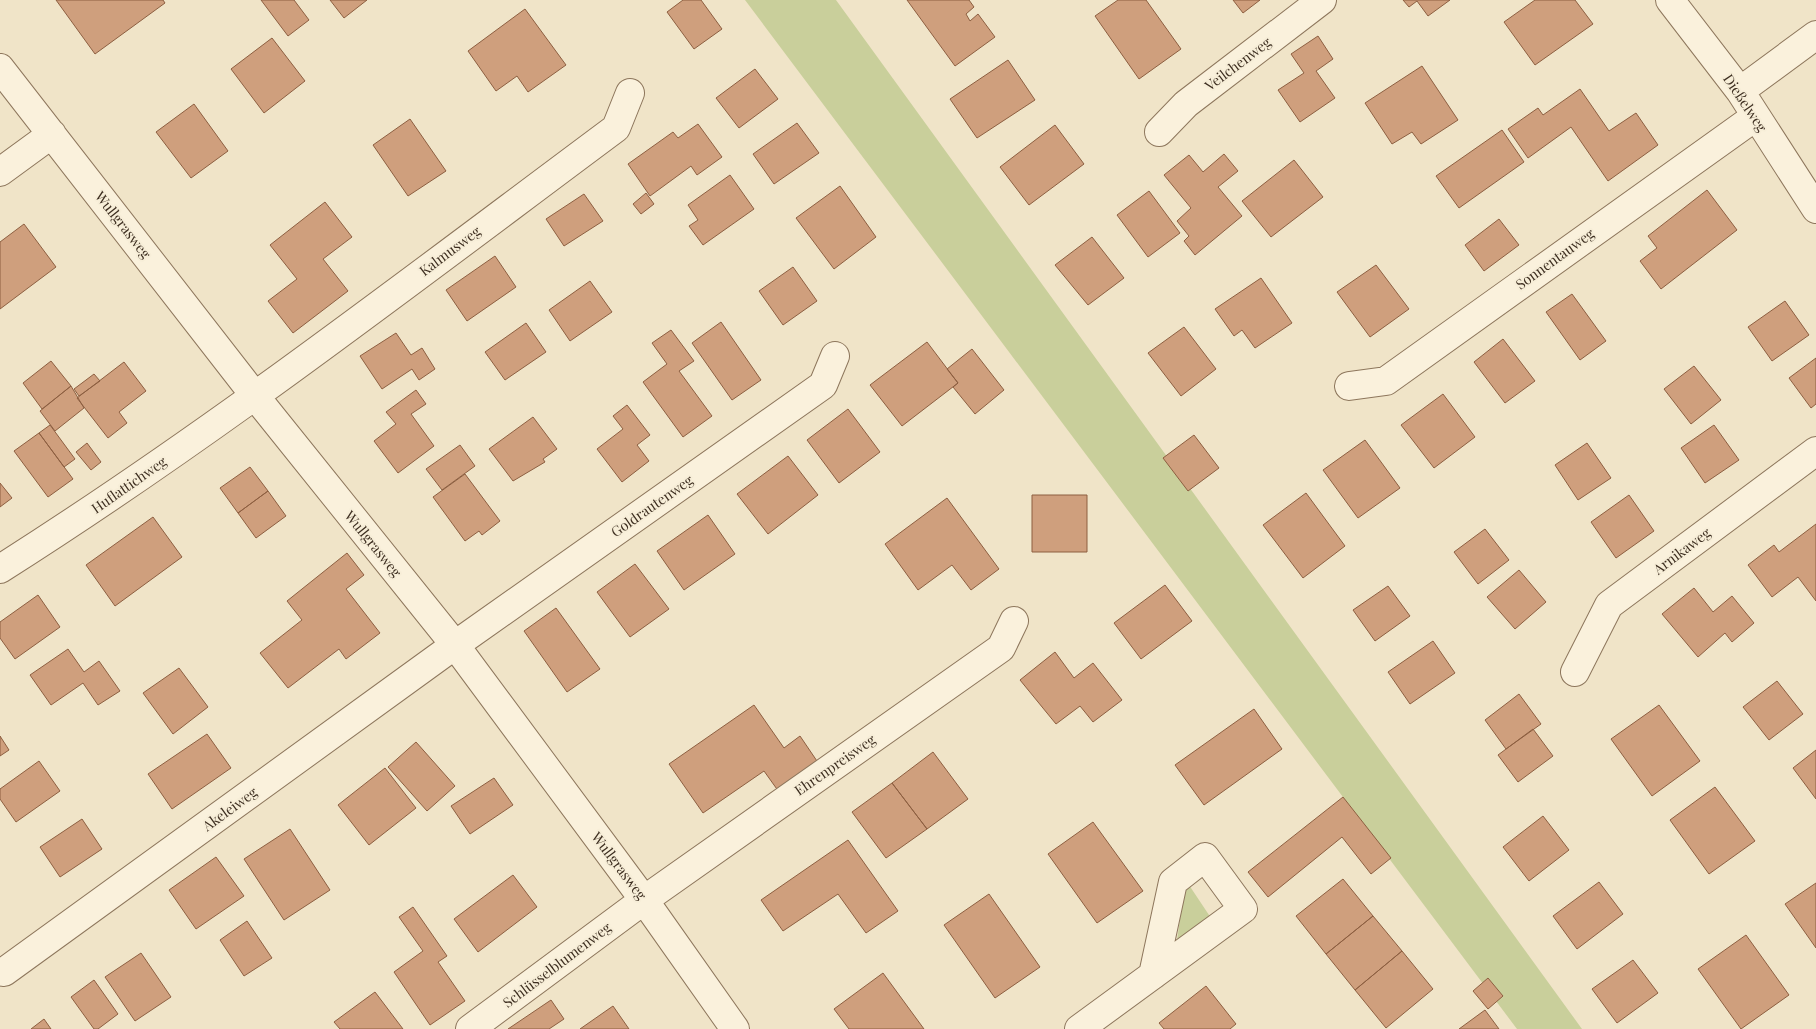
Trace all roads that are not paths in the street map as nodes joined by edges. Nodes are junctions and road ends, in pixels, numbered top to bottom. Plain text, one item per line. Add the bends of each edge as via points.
1 (1322, 0) edge
2 (1670, 0) edge
3 (1816, 35) edge
4 (0, 68) edge
5 (1740, 92) junction
6 (630, 94) dead end
7 (1755, 117) junction
8 (1159, 132) dead end
9 (52, 134) junction
10 (0, 172) edge
11 (1816, 209) edge
12 (835, 356) dead end
13 (1349, 386) dead end
14 (255, 396) junction
15 (1816, 452) edge
16 (0, 570) edge
17 (1014, 621) dead end
18 (454, 645) junction
19 (1575, 672) dead end
20 (644, 900) junction
21 (4, 972) dead end
22 (1153, 974) dead end
23 (470, 1029) edge
24 (735, 1029) edge
25 (1079, 1029) edge

1 - 8 street, Veilchenweg via 1186,104
2 - 5 street, Dießelweg
3 - 5 street
4 - 9 street, Wullgrasweg
5 - 7 street, Dießelweg
6 - 14 street, Kalmusweg via 616,128
7 - 11 street, Dießelweg
7 - 13 street, Sonnentauweg via 1386,381
9 - 10 street
9 - 14 street, Wullgrasweg
12 - 18 street, Goldrautenweg via 824,385
14 - 16 street, Huflattichweg via 100,506
14 - 18 street, Wullgrasweg
15 - 19 street, Arnikaweg via 1609,605
17 - 20 street, Ehrenpreisweg via 1001,648
18 - 20 street, Wullgrasweg
18 - 21 street, Akeleiweg
20 - 23 street, Schlüsselblumenweg
20 - 24 street, Wullgrasweg
22 - 25 street

